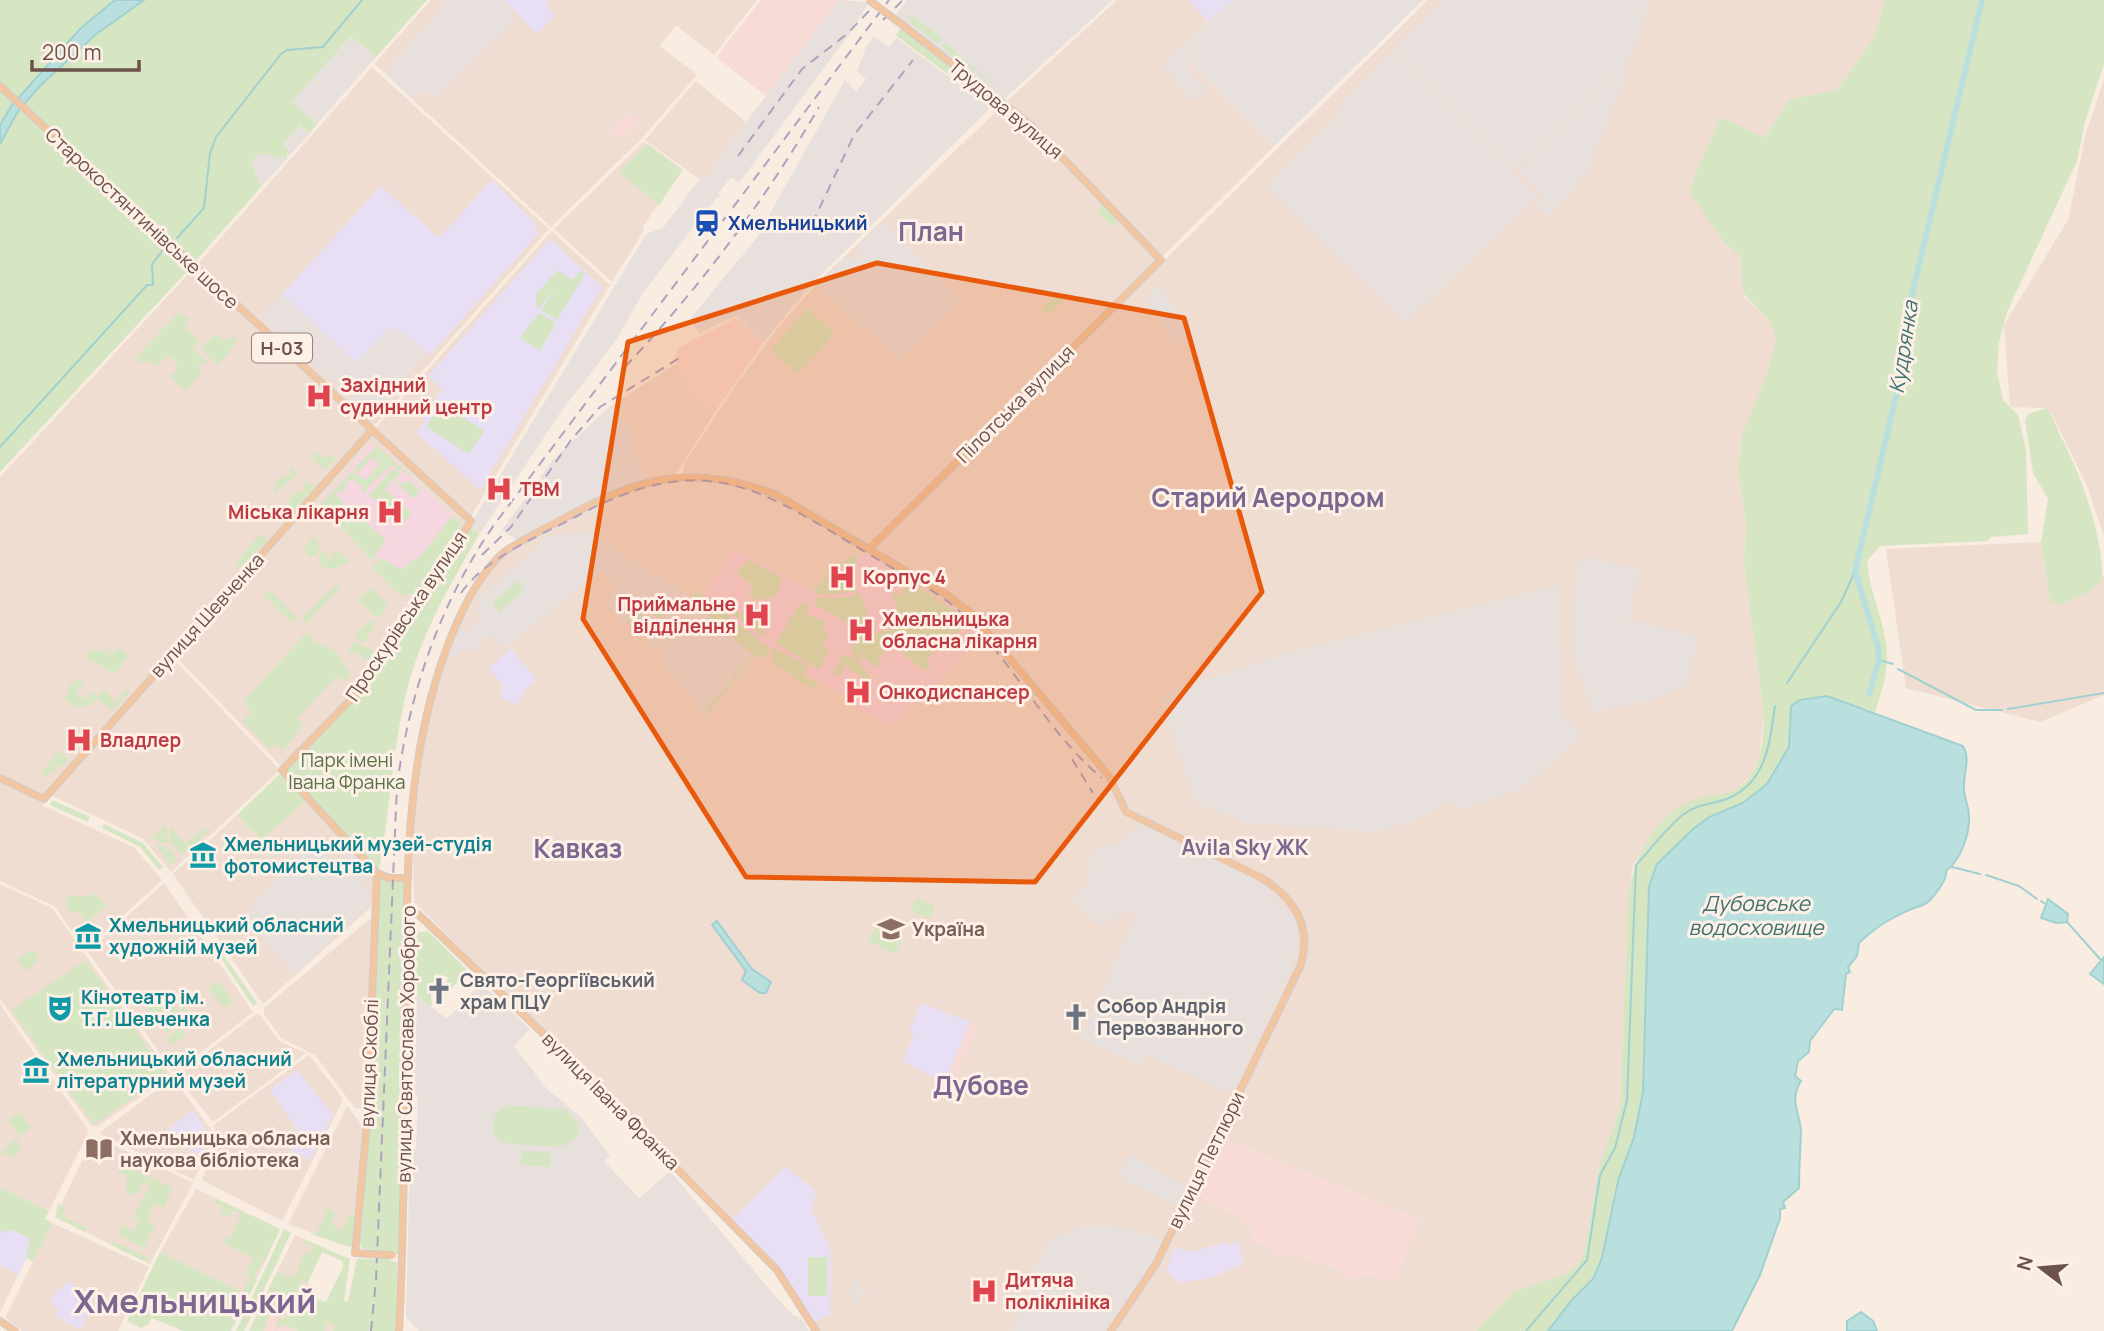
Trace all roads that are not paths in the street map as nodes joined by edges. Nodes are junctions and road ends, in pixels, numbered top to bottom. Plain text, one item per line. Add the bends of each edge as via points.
1 (869, 0) edge
2 (0, 86) edge
3 (1161, 260) joint
4 (371, 431) junction
5 (471, 521) joint
6 (869, 549) junction
7 (0, 778) edge
8 (377, 873) junction
9 (408, 877) junction
10 (408, 914) junction
11 (403, 1256) junction
12 (0, 1321) edge
13 (15, 1331) edge
14 (399, 1331) edge
15 (816, 1331) edge
16 (1111, 1331) edge

1 - 3 main road, Трудова вулиця, bridge via 1032,126
2 - 4 main road, Старокостянтинівське шосе / Н-03
3 - 6 main road, Пілотська вулиця
4 - 5 main road, Старокостянтинівське шосе
4 - 7 main road, вулиця Шевченка via 44,799
5 - 8 main road, Проскурівська вулиця via 357,693 282,770
6 - 9 main road, вулиця Святослава Хороброго via 775,494 743,483 667,478 622,489 527,538 494,561 456,624 440,664 415,766
6 - 16 main road, вулиця Петлюри via 971,613 1109,776 1126,813 1273,885 1301,919 1304,956 1293,984 1156,1264
8 - 9 main road
8 - 11 main road, вулиця Скоблі, bridge via 368,1123 355,1253
9 - 10 main road, вулиця Святослава Хороброго
10 - 11 main road, вулиця Святослава Хороброго
10 - 15 main road, вулиця Івана Франка via 418,914 551,1041 777,1270
11 - 14 main road, вулиця Святослава Хороброго
12 - 13 main road

